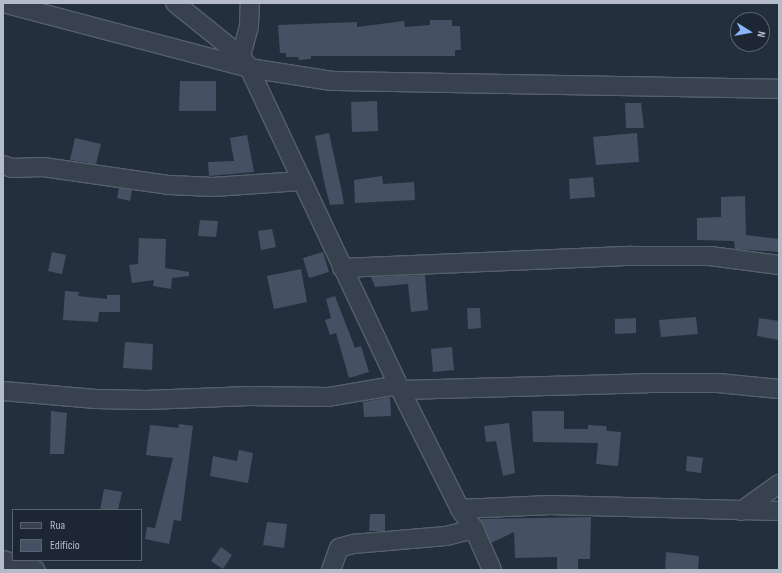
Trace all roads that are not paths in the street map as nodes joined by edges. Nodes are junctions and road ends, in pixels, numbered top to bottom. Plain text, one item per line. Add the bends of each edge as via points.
1 (3, 3) edge
2 (176, 3) edge
3 (250, 3) edge
4 (245, 62) junction
5 (779, 89) edge
6 (3, 165) edge
7 (302, 181) junction
8 (779, 265) edge
9 (342, 268) junction
10 (400, 387) junction
11 (779, 389) edge
12 (3, 391) edge
13 (779, 484) edge
14 (460, 509) junction
15 (779, 510) edge
16 (741, 511) junction
17 (474, 529) junction
18 (3, 560) edge
19 (35, 570) edge
20 (331, 570) edge
21 (492, 570) edge

1 - 4 street
2 - 4 street
3 - 4 street
4 - 5 street via 332,81
4 - 7 street
6 - 7 street via 12,168 43,167 177,185 213,187
7 - 9 street
8 - 9 street via 710,256 632,256
9 - 10 street
10 - 11 street via 718,383
10 - 12 street via 328,397 249,396 146,400 96,399
10 - 14 street
13 - 16 street
14 - 16 street via 557,505
14 - 17 street
15 - 16 street
17 - 20 street via 446,536 352,544 339,548
17 - 21 street
18 - 19 street

